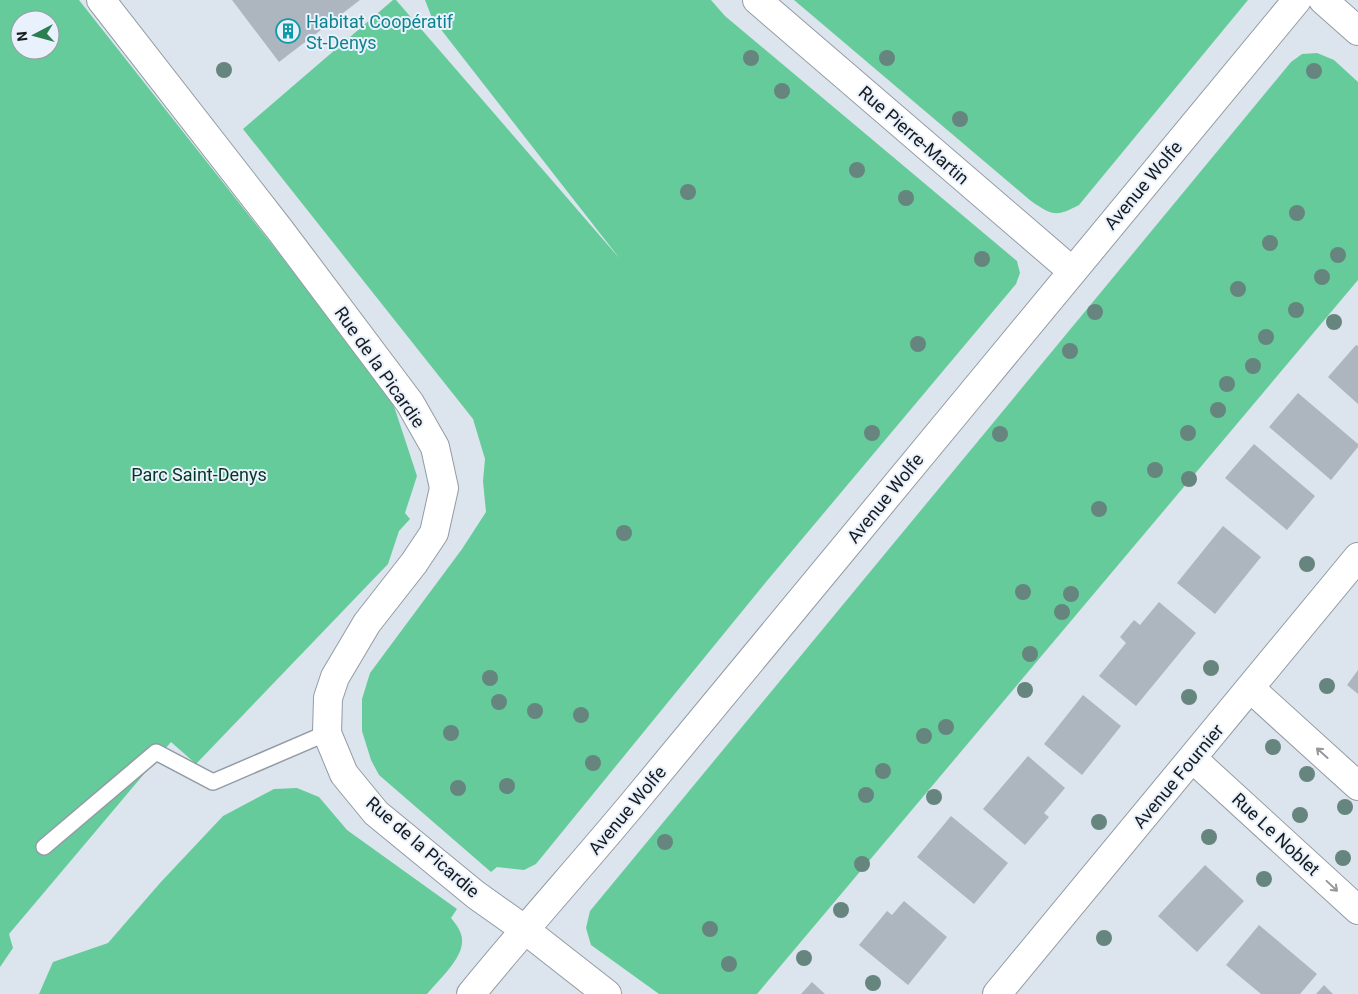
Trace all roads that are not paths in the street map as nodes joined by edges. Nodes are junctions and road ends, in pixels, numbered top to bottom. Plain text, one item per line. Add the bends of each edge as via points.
1 (102, 0) edge
2 (757, 0) edge
3 (1297, 0) edge
4 (1323, 0) edge
5 (1358, 31) edge
6 (1072, 271) junction
7 (1358, 557) edge
8 (1250, 688) junction
9 (327, 733) junction
10 (1193, 758) junction
11 (1358, 786) edge
12 (44, 847) dead end
13 (1358, 910) edge
14 (524, 929) junction
15 (471, 994) edge
16 (607, 994) edge
17 (997, 994) edge

1 - 9 street, Rue de la Picardie via 410,403 435,447 444,488 434,533 367,623 335,677 328,698
2 - 6 street, Rue Pierre-Martin
3 - 6 street, Avenue Wolfe
4 - 5 street
6 - 14 street, Avenue Wolfe via 632,805
7 - 8 street, Avenue Fournier
8 - 10 street, Avenue Fournier
11 -> 8 street
9 - 12 lane via 213,782 156,752
9 - 14 street, Rue de la Picardie via 344,774 376,812 476,895
10 -> 13 street, Rue Le Noblet
10 - 17 street, Avenue Fournier
14 - 15 street, Avenue Wolfe
14 - 16 street, Rue de la Picardie

